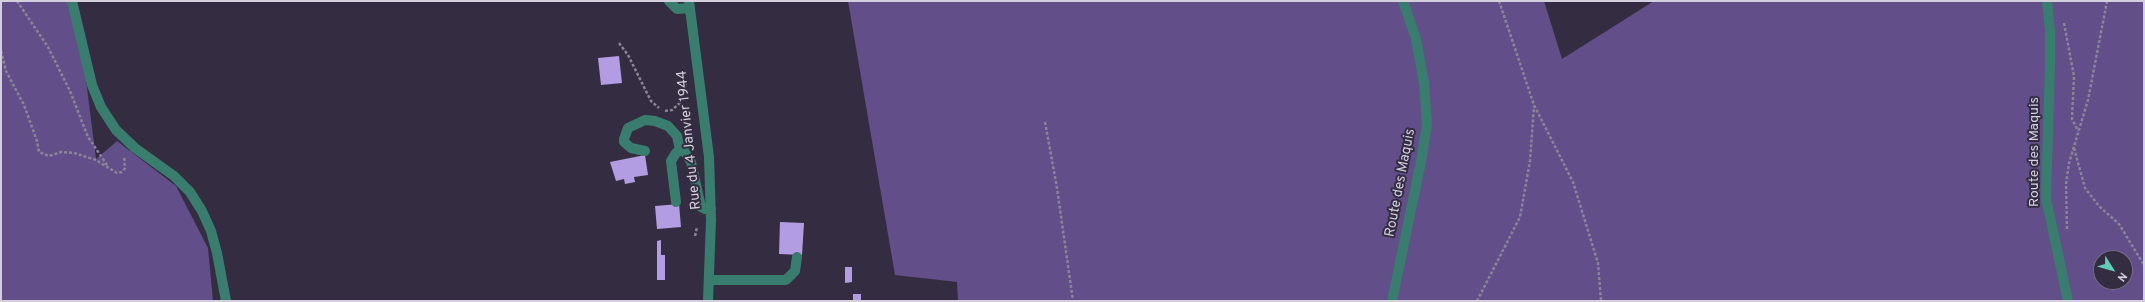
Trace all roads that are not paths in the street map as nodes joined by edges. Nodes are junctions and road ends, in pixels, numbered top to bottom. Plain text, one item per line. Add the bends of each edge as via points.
1 (72, 1) edge
2 (669, 1) edge
3 (1403, 1) edge
4 (2047, 1) edge
5 (689, 4) edge
6 (680, 150) junction
7 (645, 151) dead end
8 (676, 202) dead end
9 (711, 208) junction
10 (797, 257) dead end
11 (711, 280) junction
12 (226, 301) edge
13 (708, 301) edge
14 (1392, 301) edge
15 (2068, 301) edge

1 - 12 street via 92,85 101,108 116,130 135,148 174,176 190,192 211,231
2 - 5 street via 676,9
3 - 14 street, Route des Maquis via 1416,39 1424,83 1427,124
4 - 15 street, Route des Maquis via 2050,65 2046,190 2050,226 2060,257
5 - 9 street, Rue du 4 Janvier 1944 via 708,157
6 - 7 street via 677,136 668,126 645,120 628,128 624,142 630,148
6 - 8 street via 672,161
6 - 9 street via 685,152 691,162 701,207
9 - 11 street, Rue du 4 Janvier 1944
10 - 11 street via 795,271 786,280
11 - 13 street, Rue du 4 Janvier 1944

